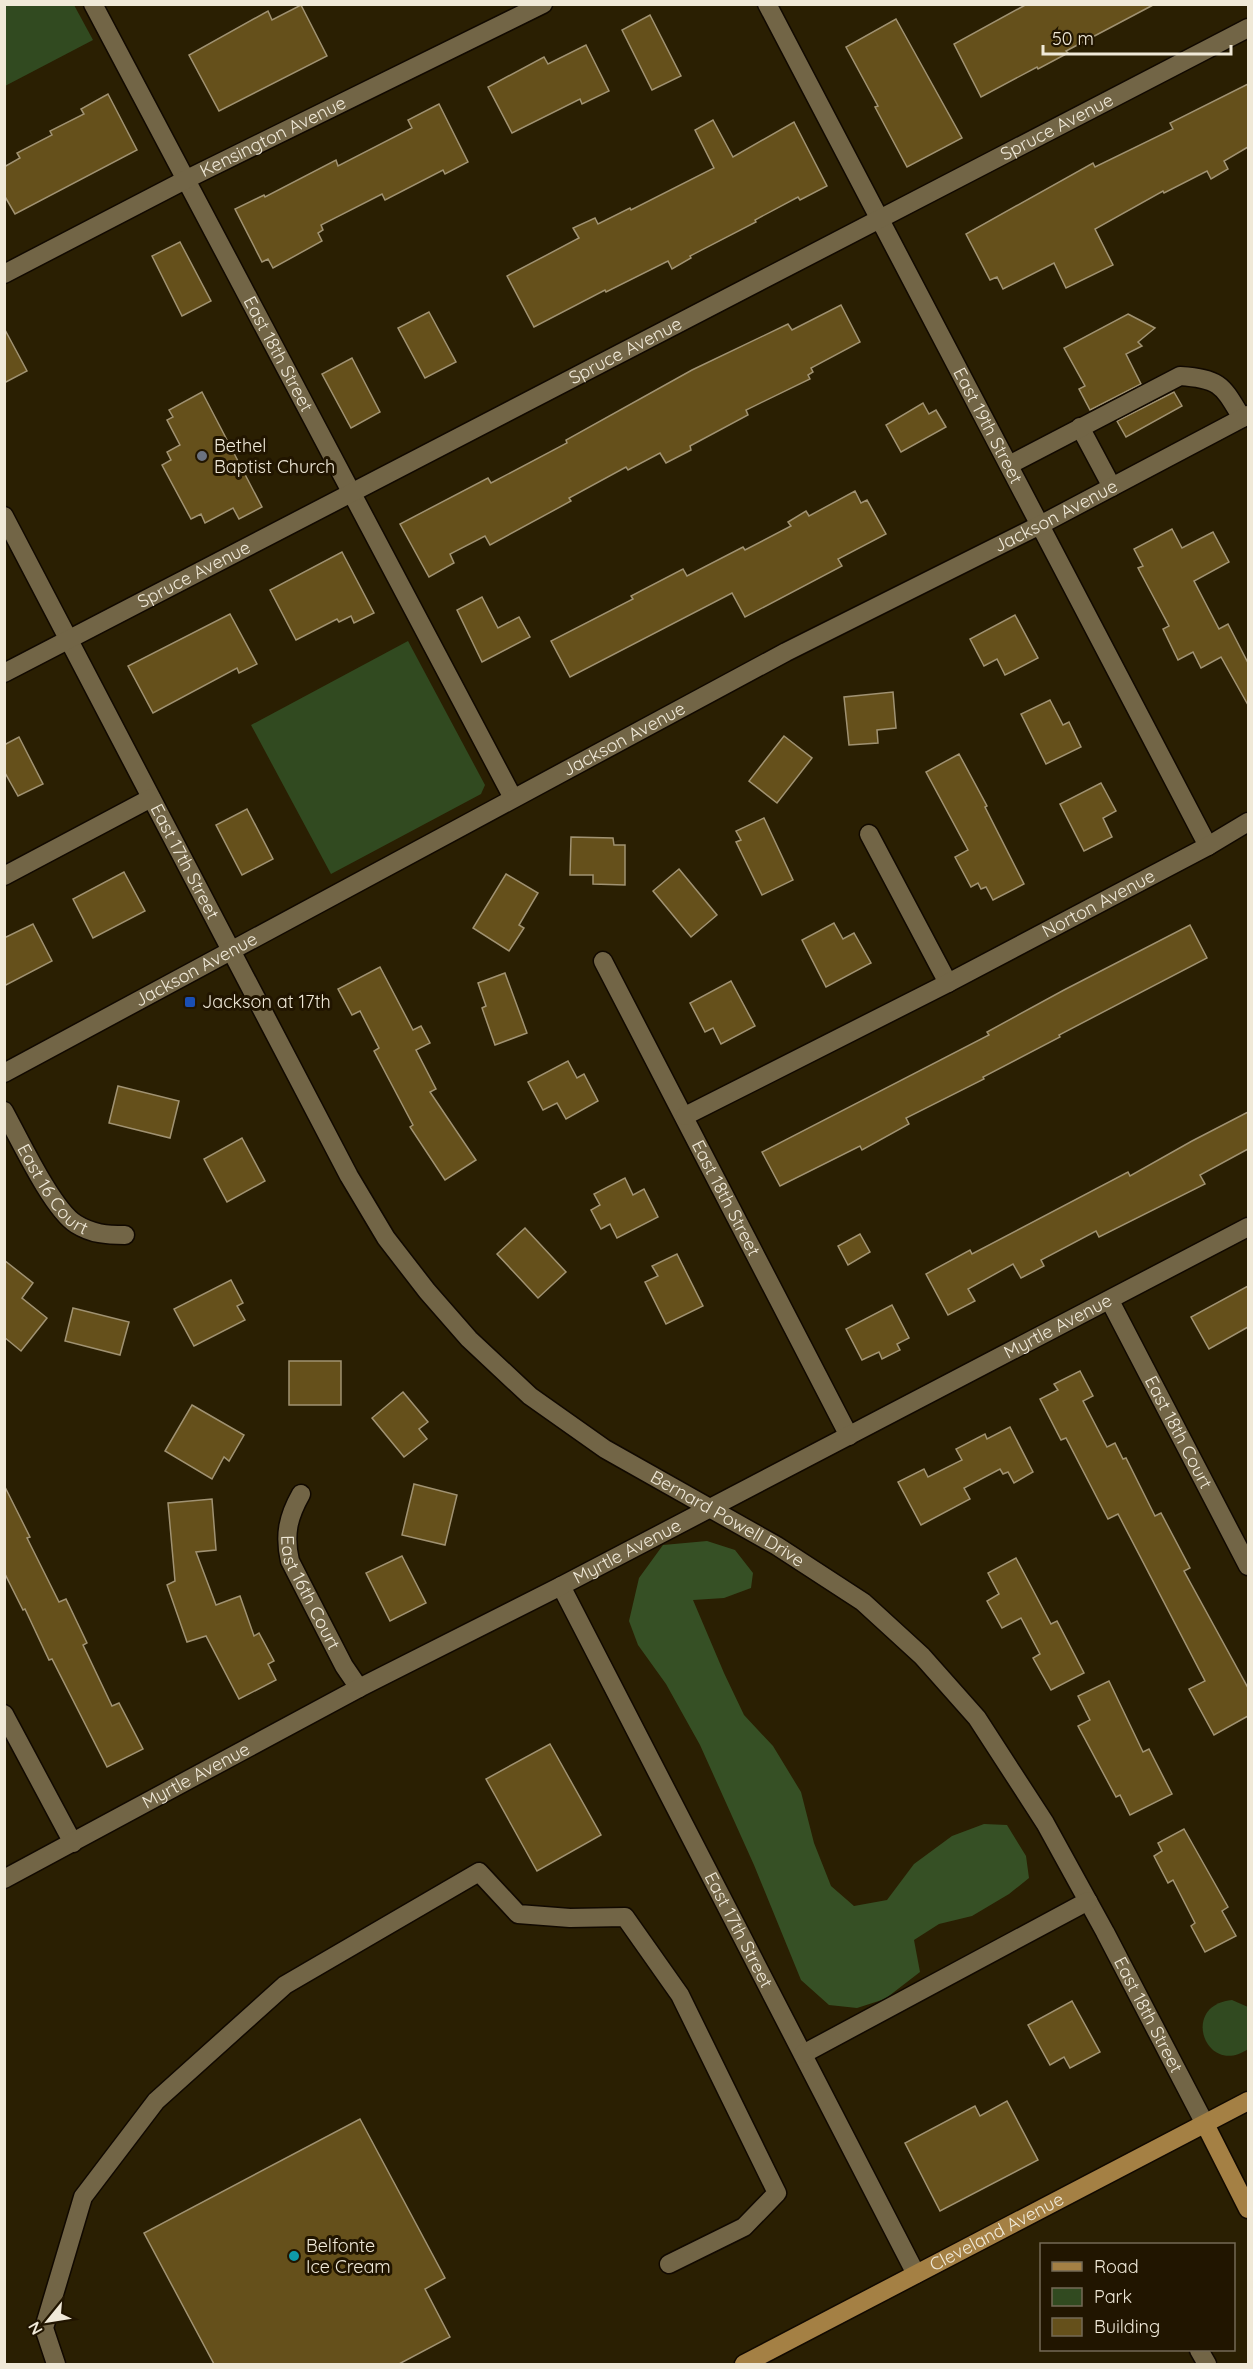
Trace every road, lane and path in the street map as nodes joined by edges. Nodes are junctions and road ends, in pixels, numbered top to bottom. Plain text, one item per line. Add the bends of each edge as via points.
1 (93, 4) edge
2 (543, 4) edge
3 (767, 4) edge
4 (1248, 28) edge
5 (185, 180) junction
6 (881, 220) junction
7 (4, 274) edge
8 (1245, 417) edge
9 (1080, 427) junction
10 (1009, 465) junction
11 (1112, 487) junction
12 (352, 495) junction
13 (4, 516) edge
14 (1040, 525) junction
15 (69, 639) junction
16 (4, 673) edge
17 (151, 798) junction
18 (513, 798) junction
19 (1248, 822) edge
20 (869, 834) dead end
21 (1208, 846) junction
22 (4, 876) edge
23 (232, 952) junction
24 (603, 961) dead end
25 (948, 982) junction
26 (4, 1073) edge
27 (4, 1111) edge
28 (685, 1116) junction
29 (1248, 1227) edge
30 (125, 1234) dead end
31 (386, 1238) joint
32 (1110, 1301) junction
33 (849, 1436) junction
34 (301, 1494) dead end
35 (710, 1508) junction
36 (1248, 1566) edge
37 (561, 1586) junction
38 (359, 1688) junction
39 (4, 1714) edge
40 (1045, 1823) joint
41 (73, 1843) junction
42 (4, 1879) edge
43 (1088, 1901) junction
44 (803, 2054) junction
45 (1248, 2102) edge
46 (1205, 2124) junction
47 (1248, 2209) edge
48 (669, 2264) dead end
49 (916, 2274) junction
50 (56, 2364) edge
51 (744, 2364) edge

1 - 5 street, East 18th Street
2 - 5 street, Kensington Avenue
3 - 6 street, East 19th Street
4 - 6 street, Spruce Avenue
5 - 7 street, Kensington Avenue
5 - 12 street, East 18th Street
6 - 10 street, East 19th Street
6 - 12 street, Spruce Avenue
8 - 9 street via 1224,389 1205,378 1180,376
8 - 11 street, Jackson Avenue
9 - 10 street
9 - 11 street
10 - 14 street, East 19th Street
11 - 14 street, Jackson Avenue
12 - 15 street, Spruce Avenue
12 - 18 street, East 18th Street
13 - 15 street, East 17th Street
14 - 18 street, Jackson Avenue via 786,652
14 - 21 street, East 19th Street
15 - 16 street, Spruce Avenue
15 - 17 street, East 17th Street
17 - 22 street
17 - 23 street, East 17th Street
18 - 23 street, Jackson Avenue
19 - 21 street, Norton Avenue
20 - 25 street
21 - 25 street, Norton Avenue
23 - 26 street, Jackson Avenue
23 - 31 street, East 17th Street via 349,1176
24 - 28 street, East 18th Street
25 - 28 street, Norton Avenue
27 - 30 street, East 16 Court via 67,1217 94,1233
28 - 33 street, East 18th Street
29 - 32 street, Myrtle Avenue
31 - 35 street, Bernard Powell Drive via 469,1339 530,1396 605,1449
32 - 33 street, Myrtle Avenue
32 - 36 street, East 18th Court
33 - 35 street, Myrtle Avenue
34 - 38 street, East 16th Court via 288,1521 286,1542 290,1561
35 - 37 street, Myrtle Avenue
35 - 40 street, Bernard Powell Drive via 863,1602 922,1656 977,1718
37 - 38 street, Myrtle Avenue
37 - 44 street, East 17th Street
38 - 41 street, Myrtle Avenue
39 - 41 street
40 - 43 street, East 18th Street
41 - 42 street, Myrtle Avenue
43 - 44 street
43 - 46 street, East 18th Street
44 - 49 street, East 17th Street
45 - 46 main road, Cleveland Avenue
46 - 47 main road, East 18th Street
46 - 49 main road, Cleveland Avenue
48 - 50 street via 744,2227 777,2193 680,1995 625,1917 519,1914 480,1872 285,1985 156,2101 83,2197 45,2328
49 - 51 main road, Cleveland Avenue

